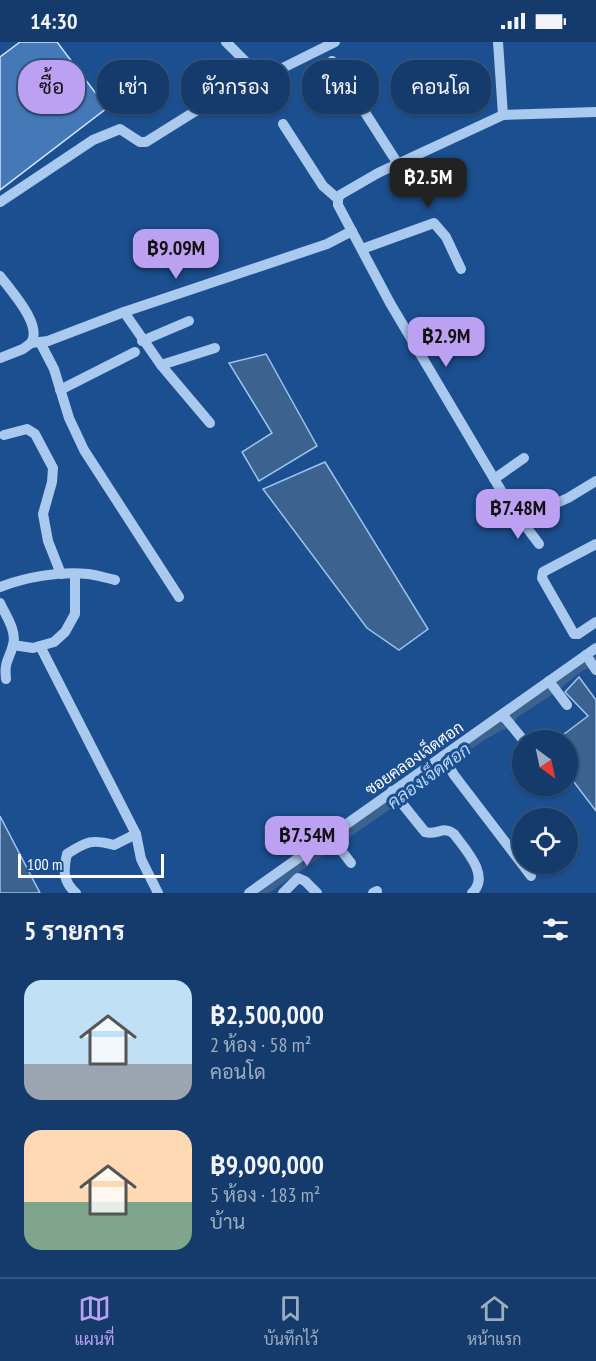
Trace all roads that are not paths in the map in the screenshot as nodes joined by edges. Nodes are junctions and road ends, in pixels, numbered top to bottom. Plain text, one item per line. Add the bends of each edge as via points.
1 (226, 42) edge
2 (335, 42) edge
3 (498, 42) edge
4 (242, 60) edge
5 (290, 64) edge
6 (594, 112) edge
7 (191, 114) edge
8 (366, 114) edge
9 (503, 115) junction
10 (596, 123) edge
11 (283, 124) dead end
12 (398, 164) junction
13 (338, 199) junction
14 (0, 202) edge
15 (352, 231) junction
16 (362, 249) junction
17 (461, 269) dead end
18 (0, 276) edge
19 (124, 312) junction
20 (189, 321) dead end
21 (142, 341) junction
22 (36, 343) junction
23 (215, 348) dead end
24 (135, 352) dead end
25 (0, 358) edge
26 (161, 365) junction
27 (60, 390) junction
28 (210, 423) dead end
29 (3, 435) dead end
30 (524, 458) dead end
31 (494, 479) junction
32 (596, 481) edge
33 (520, 519) junction
34 (539, 544) dead end
35 (596, 544) edge
36 (61, 574) junction
37 (75, 574) junction
38 (115, 580) dead end
39 (0, 587) edge
40 (179, 597) dead end
41 (0, 603) edge
42 (596, 622) edge
43 (13, 645) junction
44 (40, 646) junction
45 (596, 648) edge
46 (588, 658) junction
47 (596, 670) edge
48 (6, 679) dead end
49 (553, 687) junction
50 (567, 705) dead end
51 (503, 717) junction
52 (516, 730) edge
53 (445, 758) junction
54 (394, 793) junction
55 (136, 834) junction
56 (330, 836) junction
57 (512, 851) edge
58 (351, 863) dead end
59 (286, 876) junction
60 (76, 893) edge
61 (158, 893) edge
62 (249, 893) edge
63 (283, 893) edge
64 (317, 893) edge
65 (472, 893) edge

1 - 4 street
2 - 5 street
3 - 9 street
6 - 9 street
6 - 10 street
7 - 14 street via 146,142 120,129 93,140
8 - 12 street
9 - 12 street
11 - 13 street via 323,186
12 - 13 street via 378,172
13 - 15 street
15 - 16 street
15 - 19 street via 327,244
16 - 17 street via 434,223 446,237
16 - 31 street
18 - 22 street via 34,327
19 - 21 street
19 - 22 street
20 - 21 street
21 - 26 street
22 - 25 street
22 - 27 street via 54,369
23 - 26 street
24 - 27 street
26 - 28 street
27 - 40 street via 84,450
29 - 36 street via 27,429 35,434 53,468 44,514 48,541
30 - 31 street
31 - 33 street
32 - 33 street
33 - 34 street
35 - 42 street via 543,572 542,578 574,634
36 - 37 street
36 - 39 street via 18,580
37 - 38 street
37 - 44 street via 75,614 65,632 54,642
41 - 43 street via 12,628
43 - 44 street
43 - 48 street via 4,665
44 - 55 street
45 - 46 street, ซอยคลองเจ็ดศอก
46 - 47 street
46 - 49 street, ซอยคลองเจ็ดศอก
49 - 50 street
49 - 51 street, ซอยคลองเจ็ดศอก
51 - 52 street
51 - 53 street, ซอยคลองเจ็ดศอก
53 - 54 street, ซอยคลองเจ็ดศอก
53 - 57 street
54 - 56 street, ซอยคลองเจ็ดศอก
54 - 65 street via 425,832 444,829 454,834 477,868 478,883
55 - 60 street via 114,845 97,840 85,842 67,854 63,868 67,885
55 - 61 street via 141,859
56 - 58 street
56 - 59 street, ซอยคลองเจ็ดศอก
59 - 62 street, ซอยคลองเจ็ดศอก
59 - 63 street
59 - 64 street via 305,881

